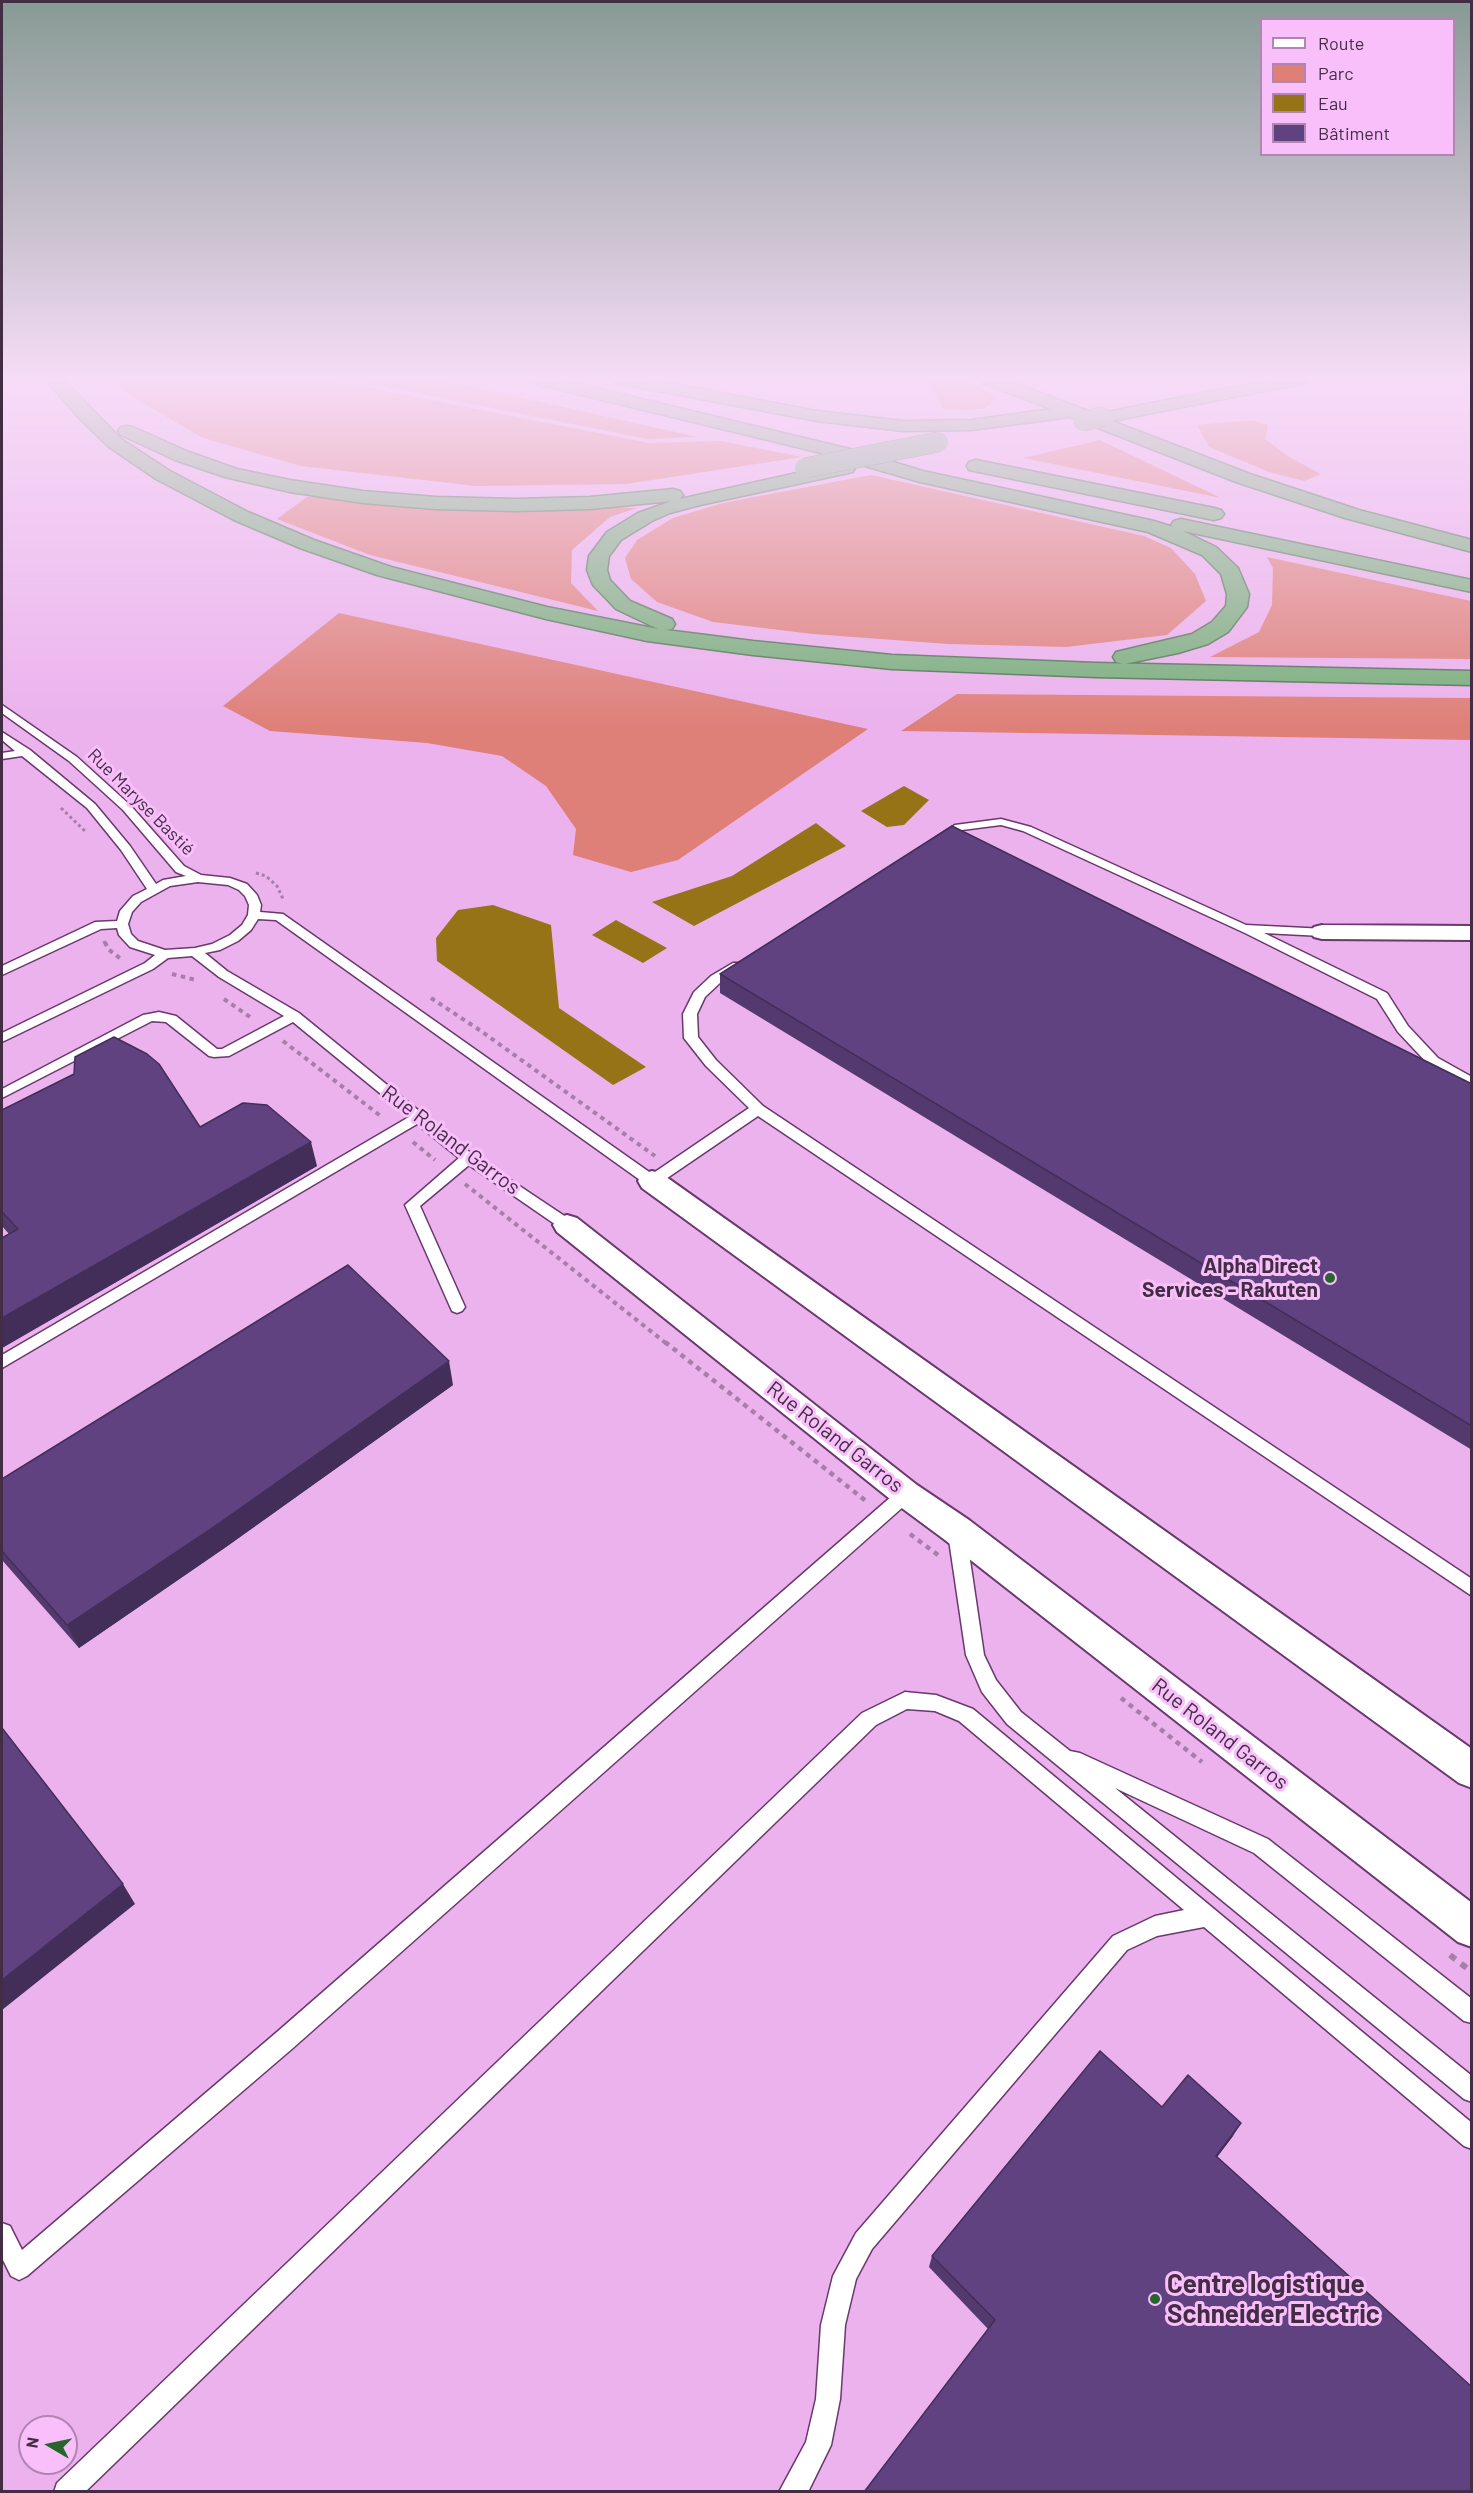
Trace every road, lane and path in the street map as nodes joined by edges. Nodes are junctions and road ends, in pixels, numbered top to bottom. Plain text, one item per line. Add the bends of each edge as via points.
1 (201, 495) edge
2 (355, 495) edge
3 (418, 495) edge
4 (599, 495) edge
5 (664, 495) edge
6 (720, 495) edge
7 (1007, 495) edge
8 (1044, 495) edge
9 (1140, 495) edge
10 (1296, 495) edge
11 (1338, 539) dead end
12 (1472, 546) edge
13 (1472, 586) edge
14 (1472, 678) edge
15 (2, 708) edge
16 (2, 735) edge
17 (26, 752) junction
18 (2, 756) edge
19 (54, 801) dead end
20 (92, 838) dead end
21 (929, 846) edge
22 (198, 878) junction
23 (153, 889) junction
24 (254, 915) junction
25 (122, 924) junction
26 (1245, 929) junction
27 (1322, 932) joint
28 (1472, 933) edge
29 (195, 952) junction
30 (165, 954) junction
31 (747, 960) edge
32 (2, 971) edge
33 (168, 974) dead end
34 (203, 984) dead end
35 (222, 997) dead end
36 (294, 1016) junction
37 (270, 1030) junction
38 (2, 1038) edge
39 (1472, 1083) edge
40 (2, 1094) edge
41 (758, 1109) junction
42 (417, 1118) junction
43 (397, 1129) junction
44 (468, 1158) junction
45 (451, 1173) junction
46 (652, 1181) junction
47 (567, 1225) joint
48 (457, 1307) dead end
49 (2, 1362) edge
50 (894, 1504) junction
51 (957, 1530) junction
52 (964, 1574) junction
53 (1472, 1589) edge
54 (1120, 1698) dead end
55 (1052, 1749) junction
56 (1203, 1762) dead end
57 (1472, 1771) edge
58 (1206, 1917) junction
59 (1472, 1928) edge
60 (1444, 1950) dead end
61 (1472, 1972) edge
62 (1472, 2013) edge
63 (1472, 2091) edge
64 (1472, 2138) edge
65 (2, 2234) edge
66 (66, 2492) edge
67 (791, 2492) edge

1 - 14 highway via 307,544 384,571 546,614 647,634 892,662
2 - 5 highway via 474,505 590,503
3 - 4 highway, bridge via 505,499
6 - 7 highway via 645,517 614,536 599,556 597,570 610,594 640,615 696,632 834,650 995,660 1088,660 1153,652 1200,639 1220,627 1236,607 1238,594 1231,572 1209,551 1170,532
8 - 13 highway
9 - 11 highway
10 - 12 highway
15 - 22 lane, Rue Maryse Bastié via 73,759 127,808 180,868
16 - 17 lane, Rue Maryse Bastié
17 - 18 lane
17 - 23 lane, Rue Maryse Bastié via 91,806
19 - 20 path
21 - 26 lane via 959,827 1001,822 1027,830
22 - 23 lane
22 - 24 lane via 215,878 243,887 255,905
23 - 25 lane via 136,899
24 - 29 lane via 234,938
24 - 46 lane via 279,916
25 - 30 lane via 125,935 134,944
25 - 32 lane via 99,925
26 - 27 lane
26 - 39 lane via 1382,996 1403,1029 1433,1061
27 - 28 street
29 - 30 lane
29 - 36 lane, Rue Roland Garros via 223,974
30 - 38 lane
31 - 41 lane via 699,995 690,1014 691,1038
33 - 34 path via 193,978
35 - 37 path
36 - 37 lane
36 - 42 lane, Rue Roland Garros
37 - 40 lane via 224,1053 214,1053 171,1019 148,1018
37 - 43 path
41 - 46 lane
41 - 53 lane
42 - 43 lane
42 - 44 lane, Rue Roland Garros
43 - 45 path
43 - 49 lane
44 - 45 lane
44 - 47 lane, Rue Roland Garros
45 - 48 lane via 412,1205
45 - 50 path
46 - 57 street
47 - 50 street, Rue Roland Garros
50 - 51 street, Rue Roland Garros
50 - 52 path
50 - 65 lane via 285,2040 19,2268
51 - 52 lane
51 - 59 street, Rue Roland Garros
52 - 55 lane via 975,1655 989,1686 1014,1718
54 - 56 path
55 - 62 lane via 1260,1846
55 - 63 lane
58 - 64 lane
58 - 66 lane via 966,1715 936,1703 905,1700 869,1719
58 - 67 lane via 1155,1926 1120,1943 864,2241 844,2276 833,2325 828,2399 818,2445
60 - 61 path

